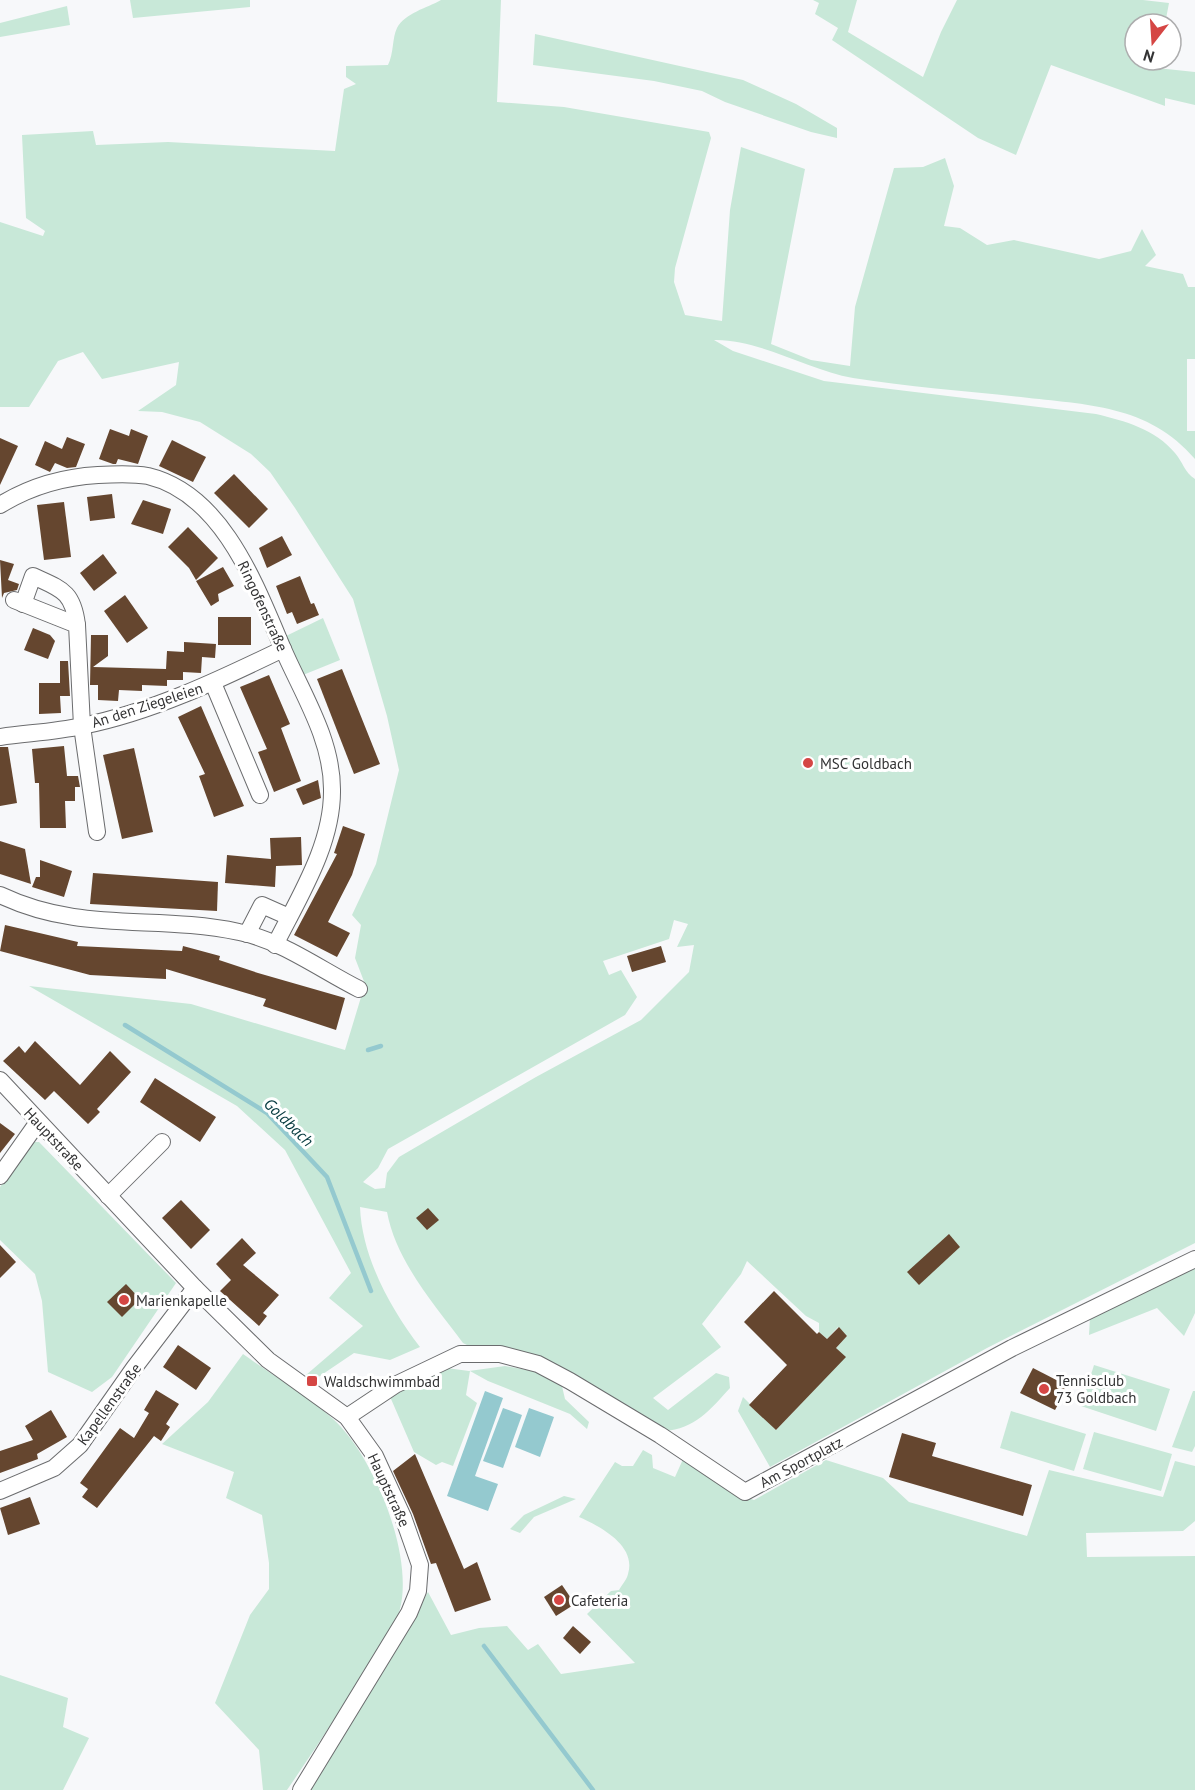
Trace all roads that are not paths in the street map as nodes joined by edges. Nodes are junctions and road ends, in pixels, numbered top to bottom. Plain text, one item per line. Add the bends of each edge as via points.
1 (0, 506) edge
2 (77, 625) junction
3 (283, 649) junction
4 (213, 683) junction
5 (82, 726) junction
6 (0, 736) edge
7 (260, 795) dead end
8 (97, 832) dead end
9 (0, 895) edge
10 (289, 917) junction
11 (248, 934) junction
12 (275, 945) junction
13 (359, 989) dead end
14 (0, 1080) edge
15 (38, 1122) junction
16 (162, 1142) dead end
17 (0, 1176) edge
18 (108, 1196) junction
19 (1195, 1259) edge
20 (195, 1288) junction
21 (347, 1417) junction
22 (0, 1491) edge
23 (301, 1790) edge

1 - 3 street, Ringofenstraße via 42,484 70,477 121,474 165,482 213,517 231,541
2 - 2 street, An den Ziegeleien via 19,602 33,576 64,590 75,605
2 - 5 street, An den Ziegeleien
3 - 4 street, An den Ziegeleien
3 - 10 street, Ringofenstraße via 311,706 331,768 332,789 326,833
4 - 5 street, An den Ziegeleien
4 - 7 street, An den Ziegeleien
5 - 6 street, An den Ziegeleien
5 - 8 street, An den Ziegeleien
9 - 11 street via 43,912 88,921 186,925
10 - 11 street via 262,905
10 - 12 street, Ringofenstraße
11 - 12 street
12 - 13 street
14 - 15 street, Hauptstraße
15 - 17 street
15 - 18 street, Hauptstraße
16 - 18 street
18 - 20 street, Hauptstraße
19 - 21 street, Am Sportplatz via 1012,1348 745,1492 570,1381 538,1364 500,1354 460,1354 395,1385
20 - 21 street, Hauptstraße via 268,1360
20 - 22 street, Kapellenstraße via 80,1445 54,1468
21 - 23 street, Hauptstraße via 375,1456 420,1565 420,1578 410,1613

